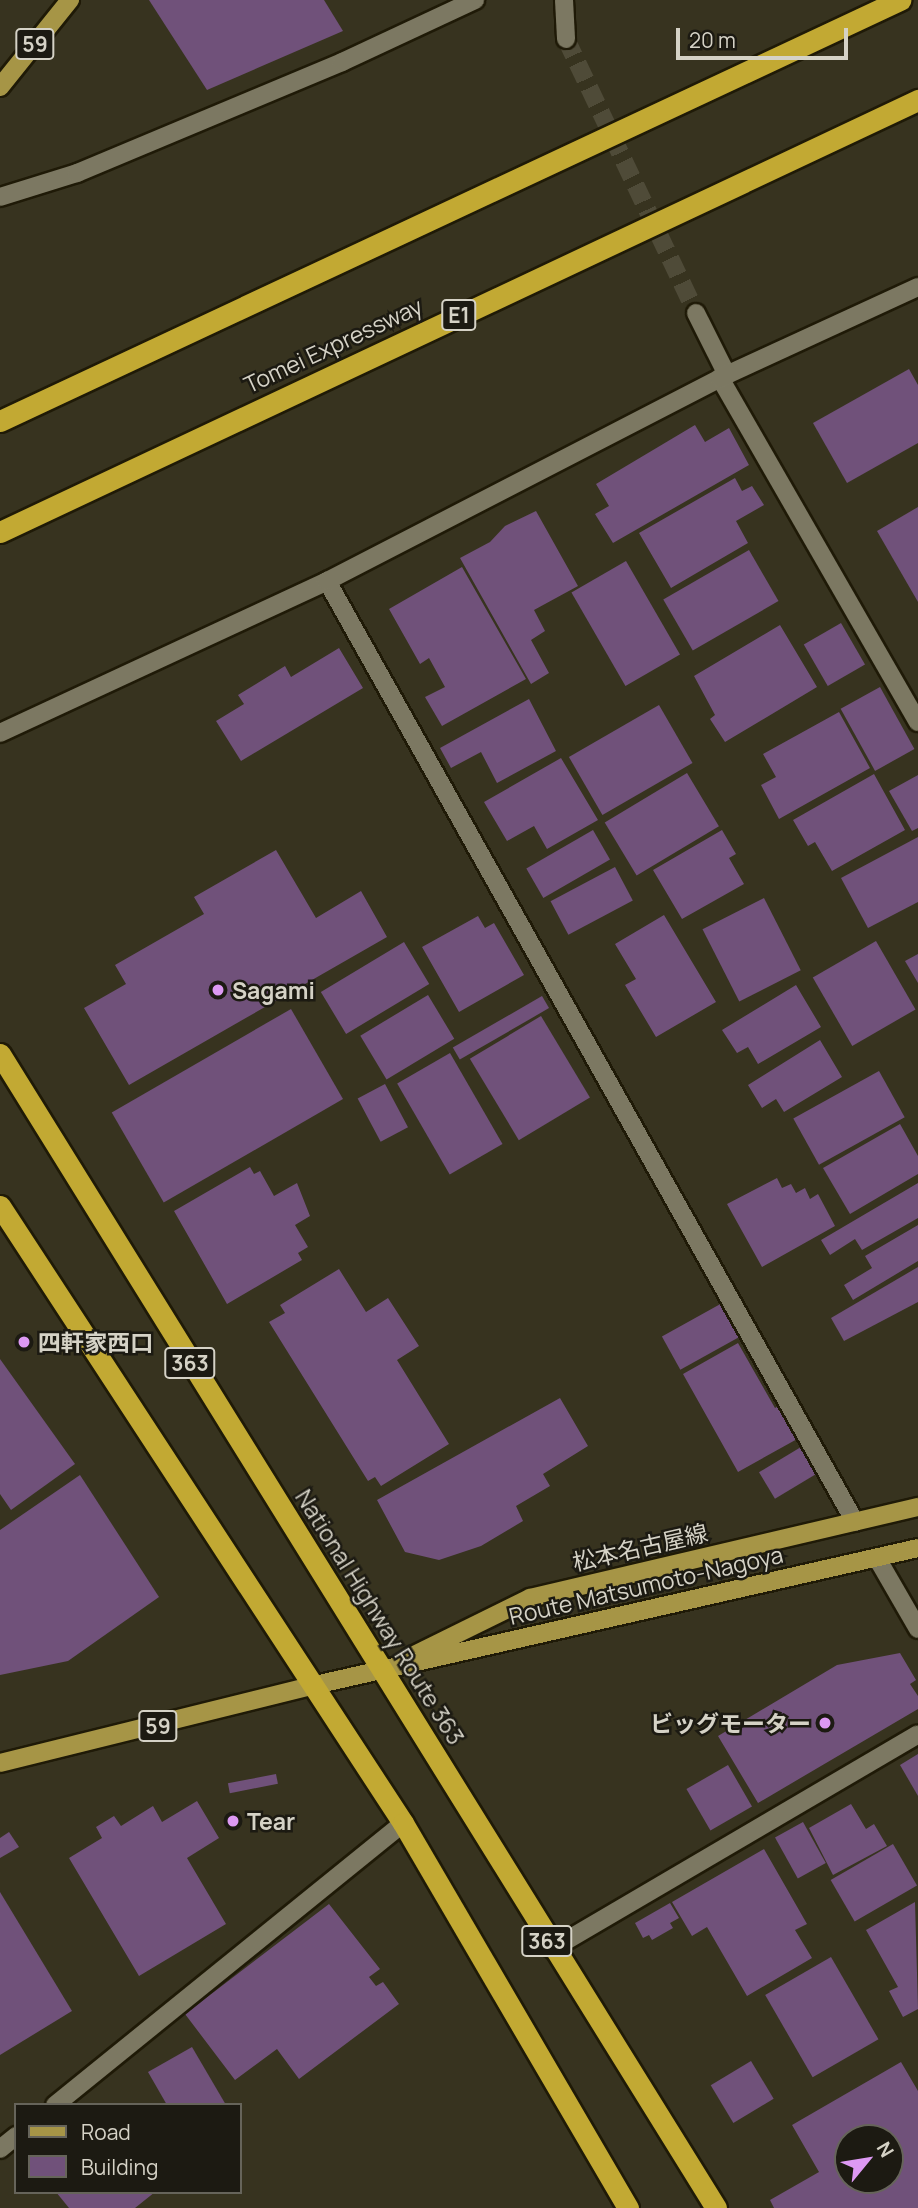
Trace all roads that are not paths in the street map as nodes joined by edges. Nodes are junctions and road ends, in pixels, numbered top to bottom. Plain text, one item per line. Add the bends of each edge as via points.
1 (70, 0) edge
2 (475, 0) edge
3 (564, 0) edge
4 (900, 0) edge
5 (566, 39) tunnel mouth
6 (0, 87) edge
7 (918, 100) edge
8 (0, 197) edge
9 (918, 287) edge
10 (696, 313) tunnel mouth
11 (723, 376) junction
12 (0, 421) edge
13 (0, 532) edge
14 (327, 581) junction
15 (918, 722) edge
16 (0, 733) edge
17 (0, 1054) edge
18 (0, 1206) edge
19 (918, 1507) edge
20 (855, 1522) junction
21 (918, 1548) edge
22 (877, 1558) junction
23 (918, 1629) edge
24 (385, 1669) junction
25 (315, 1685) junction
26 (918, 1734) edge
27 (0, 1763) edge
28 (403, 1823) junction
29 (552, 1949) junction
30 (57, 2103) edge
31 (14, 2138) edge
32 (0, 2149) edge
33 (628, 2208) edge
34 (716, 2208) edge

1 - 6 main road, 59
2 - 8 street via 342,62 77,173
3 - 5 street
4 - 12 highway
7 - 13 highway, Tomei Expressway / E1
9 - 11 street
10 - 11 street
11 - 14 street
11 - 15 street
14 - 16 street
14 - 20 street
17 - 24 highway, National Highway Route 363 / 363 via 299,1540
18 - 25 highway, 363
19 - 20 main road, 松本名古屋線
20 - 24 main road, 松本名古屋線 via 530,1598
21 - 22 main road, Route Matsumoto-Nagoya
22 - 23 street
22 - 24 main road, Route Matsumoto-Nagoya
24 - 25 main road, 59
24 - 29 highway, National Highway Route 363 / 363
25 - 27 main road, 59
25 - 28 highway, 363
26 - 29 street
28 - 30 street
28 - 33 highway, 363
29 - 34 highway, National Highway Route 363 / 363
31 - 32 street

